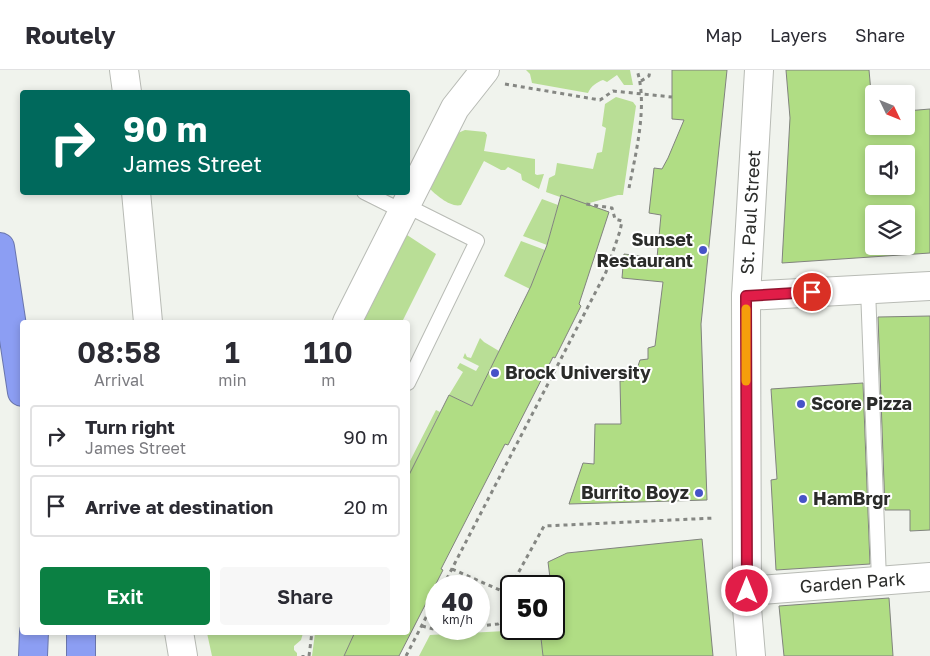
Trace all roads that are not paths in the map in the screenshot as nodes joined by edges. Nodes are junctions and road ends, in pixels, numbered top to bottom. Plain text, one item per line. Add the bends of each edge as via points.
1 (124, 70) edge
2 (759, 70) edge
3 (482, 75) edge
4 (128, 90) edge
5 (136, 195) edge
6 (372, 195) edge
7 (404, 208) junction
8 (0, 234) edge
9 (0, 247) edge
10 (930, 286) edge
11 (868, 289) junction
12 (746, 296) junction
13 (26, 320) edge
14 (148, 320) edge
15 (348, 320) edge
16 (20, 379) edge
17 (410, 379) edge
18 (930, 577) edge
19 (879, 580) junction
20 (747, 591) junction
21 (34, 635) edge
22 (81, 635) edge
23 (180, 635) edge
24 (33, 656) edge
25 (81, 656) edge
26 (184, 656) edge
27 (751, 656) edge

1 - 4 main road
2 - 12 main road, St. Paul Street
3 - 7 main road via 455,108
5 - 14 main road
6 - 7 lane
7 - 15 main road
7 - 17 lane via 477,241
8 - 13 highway
9 - 16 highway
10 - 11 main road
11 - 12 main road
11 - 19 lane
12 - 20 main road, St. Paul Street
18 - 19 main road, Garden Park
19 - 20 main road, Garden Park
20 - 27 main road, St. Paul Street
21 - 24 highway
22 - 25 highway
23 - 26 main road

